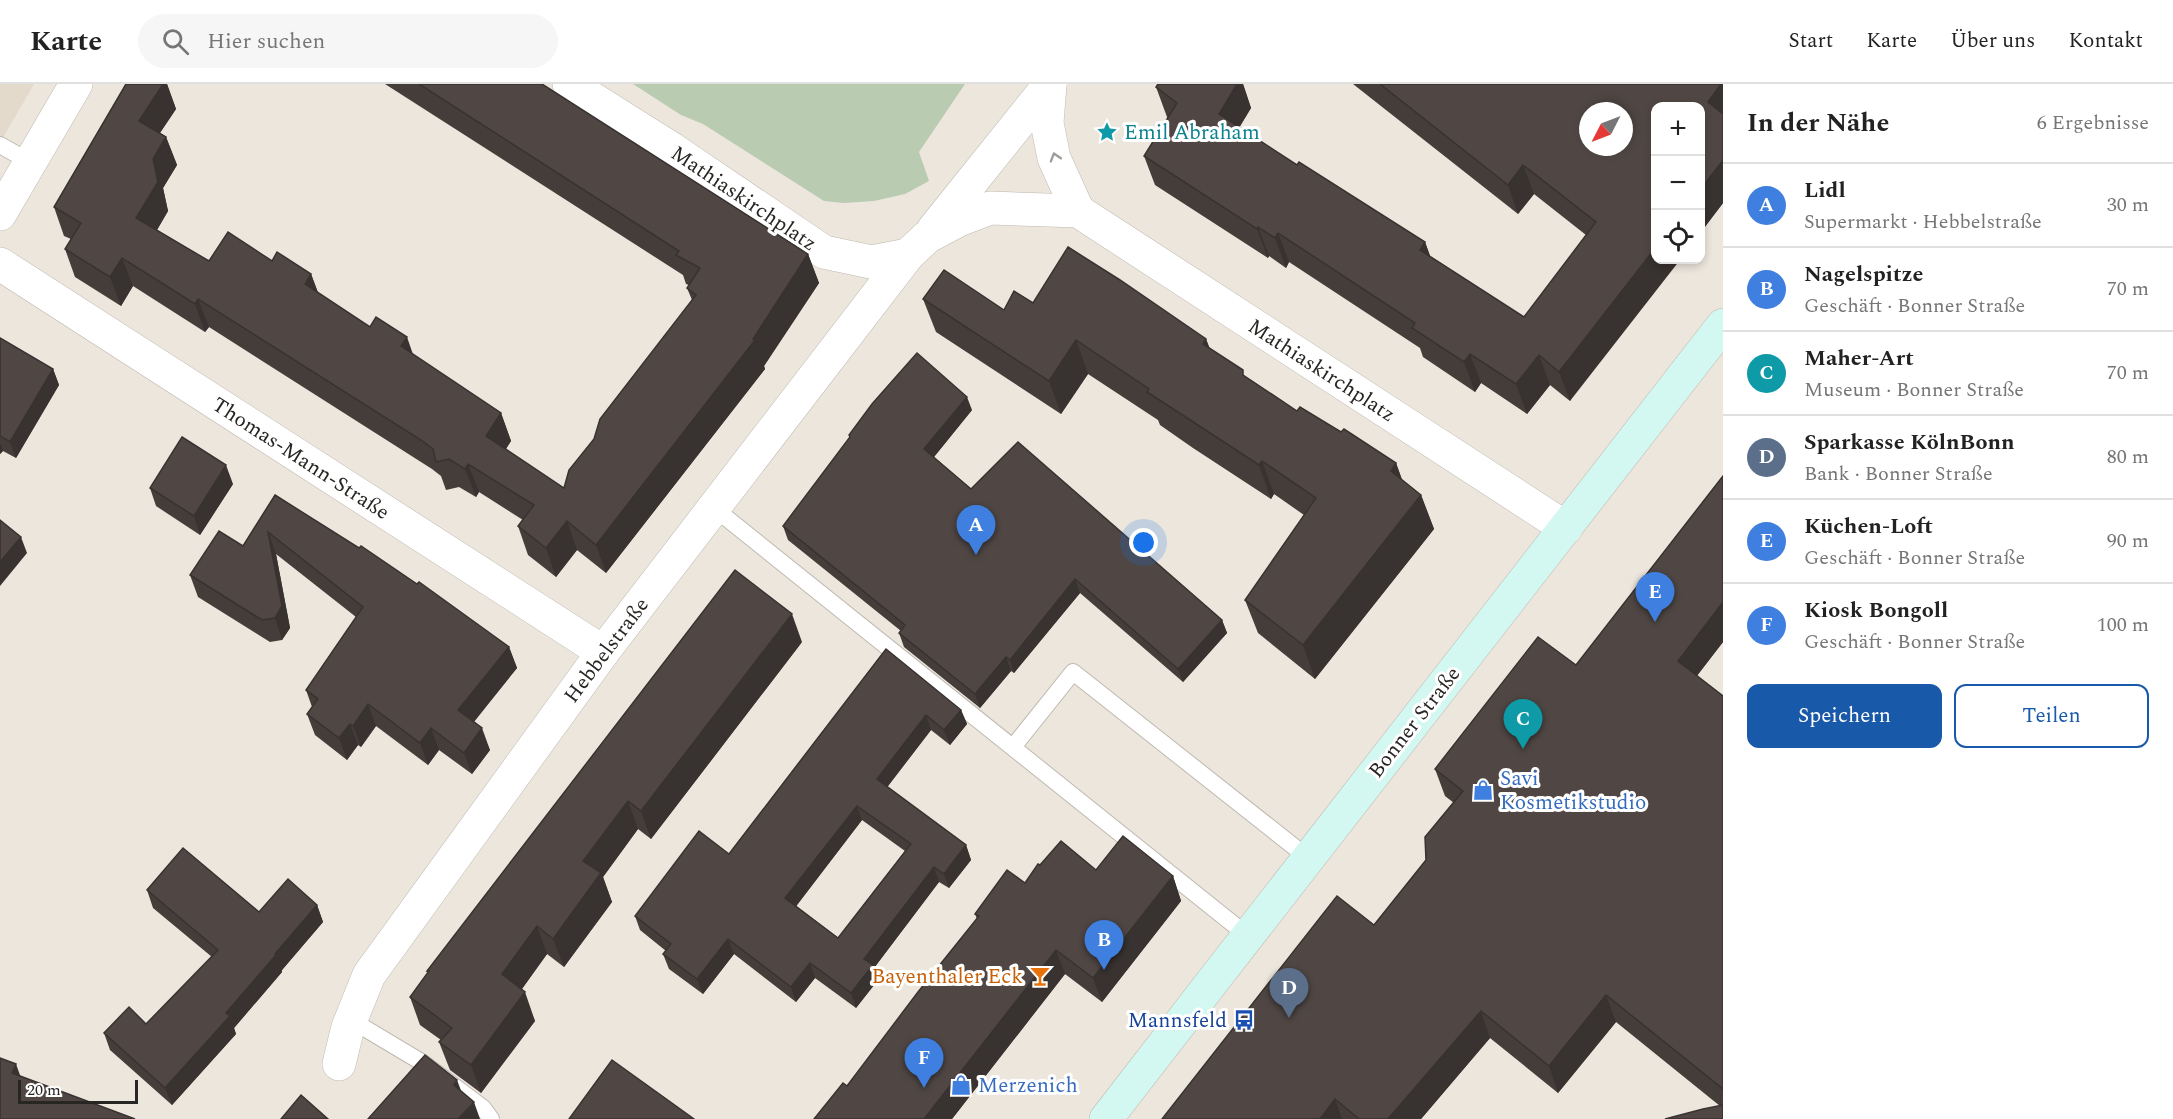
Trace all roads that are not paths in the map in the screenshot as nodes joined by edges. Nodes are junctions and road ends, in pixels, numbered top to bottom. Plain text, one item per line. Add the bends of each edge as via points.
1 (76, 84) edge
2 (569, 84) edge
3 (1050, 85) edge
4 (0, 145) edge
5 (30, 162) junction
6 (1078, 211) junction
7 (0, 214) edge
8 (918, 246) junction
9 (0, 264) edge
10 (1723, 325) edge
11 (714, 508) junction
12 (1566, 528) junction
13 (603, 652) junction
14 (1013, 747) junction
15 (1307, 857) junction
16 (1248, 936) junction
17 (351, 1020) junction
18 (339, 1064) dead end
19 (491, 1119) edge
20 (1106, 1119) edge

1 - 5 street
2 - 8 street, Mathiaskirchplatz via 824,252 871,262
6 -> 3 street via 1054,158 1047,123
3 - 8 street
4 - 5 lane
5 - 7 street
6 - 8 street, Mathiaskirchplatz via 990,208 961,219
6 - 12 street, Mathiaskirchplatz
8 - 11 street, Hebbelstraße
9 - 13 street, Thomas-Mann-Straße
10 - 12 main road, Bonner Straße
11 - 13 street, Hebbelstraße
11 - 14 lane
12 - 15 main road, Bonner Straße
13 - 17 street, Hebbelstraße via 369,975
14 - 15 lane via 1073,672
14 - 16 lane
15 - 16 main road, Bonner Straße
16 - 20 main road, Bonner Straße
17 - 18 street, Hebbelstraße
17 - 19 lane via 423,1063 483,1108

